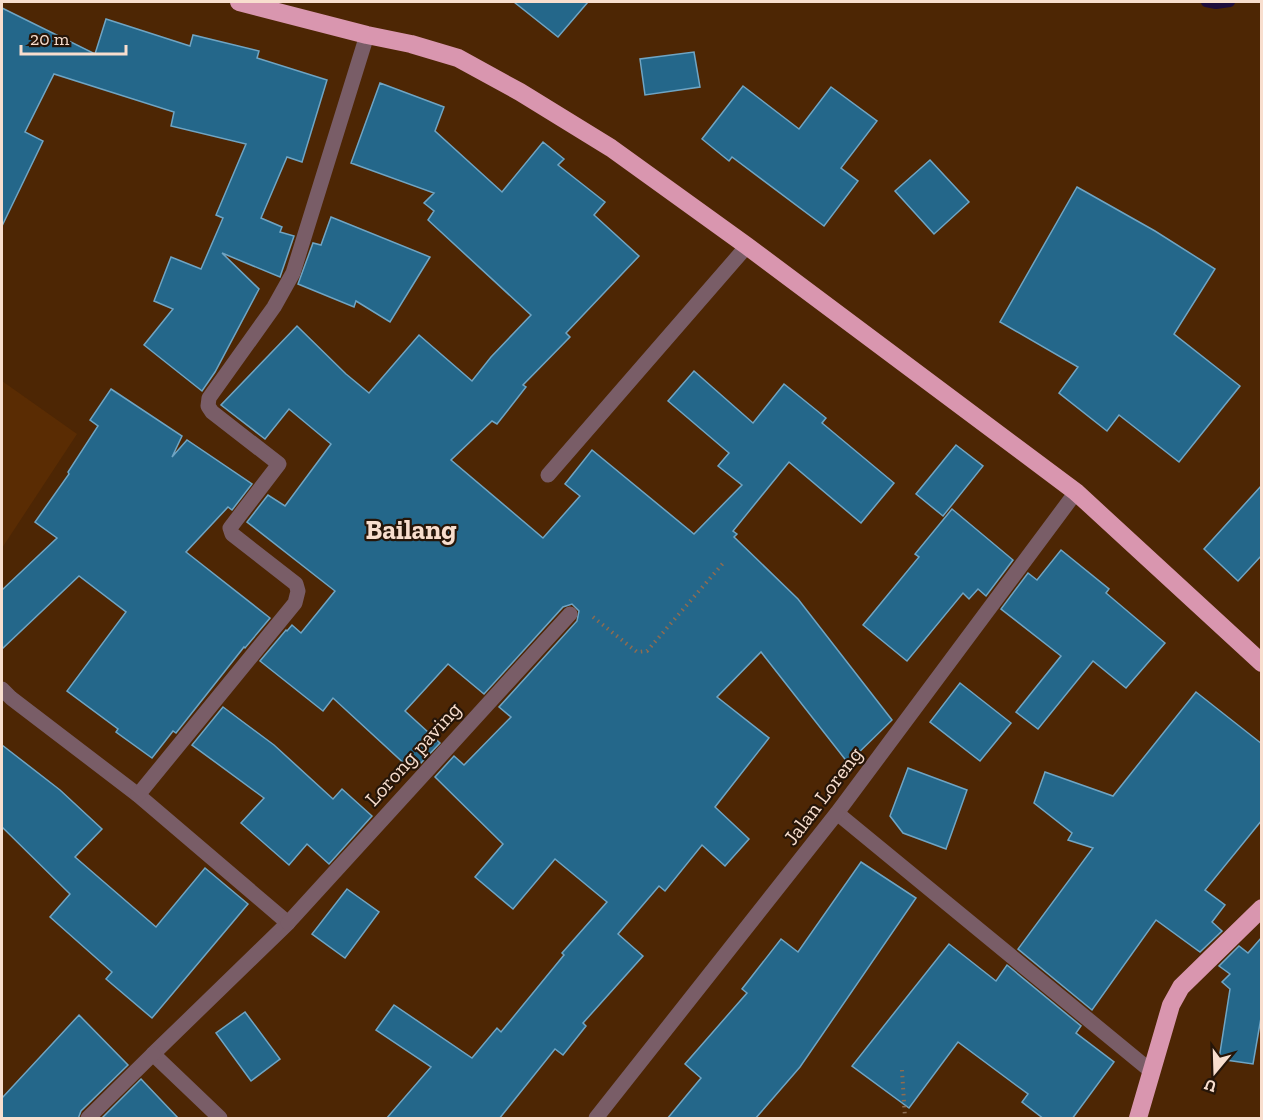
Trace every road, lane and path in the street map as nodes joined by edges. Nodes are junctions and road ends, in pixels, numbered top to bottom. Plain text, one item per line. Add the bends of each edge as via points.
1 (239, 2) edge
2 (367, 35) junction
3 (747, 246) junction
4 (548, 475) dead end
5 (1076, 492) junction
6 (725, 561) dead end
7 (570, 614) joint
8 (1262, 663) edge
9 (2, 689) edge
10 (138, 795) junction
11 (837, 813) junction
12 (1262, 909) edge
13 (288, 923) junction
14 (153, 1054) junction
15 (902, 1070) dead end
16 (1152, 1072) junction
17 (87, 1119) edge
18 (220, 1119) edge
19 (596, 1119) edge
20 (905, 1119) edge
21 (1138, 1119) edge

1 - 2 highway
2 - 3 highway via 458,58 520,92 611,148
2 - 10 street via 293,273 274,307 209,398 212,412 279,464 230,528 232,534 296,584 295,603
3 - 4 street
3 - 5 highway
5 - 8 highway
5 - 11 street, Jalan Loreng
6 - 7 path via 642,653 583,609
7 - 13 street, Lorong paving
9 - 10 street
10 - 13 street
11 - 16 street
11 - 19 street, Jalan Loreng
12 - 16 highway via 1181,987 1171,1005
13 - 14 street, Lorong paving
14 - 17 street, Lorong paving
14 - 18 street
15 - 20 path
16 - 21 highway

